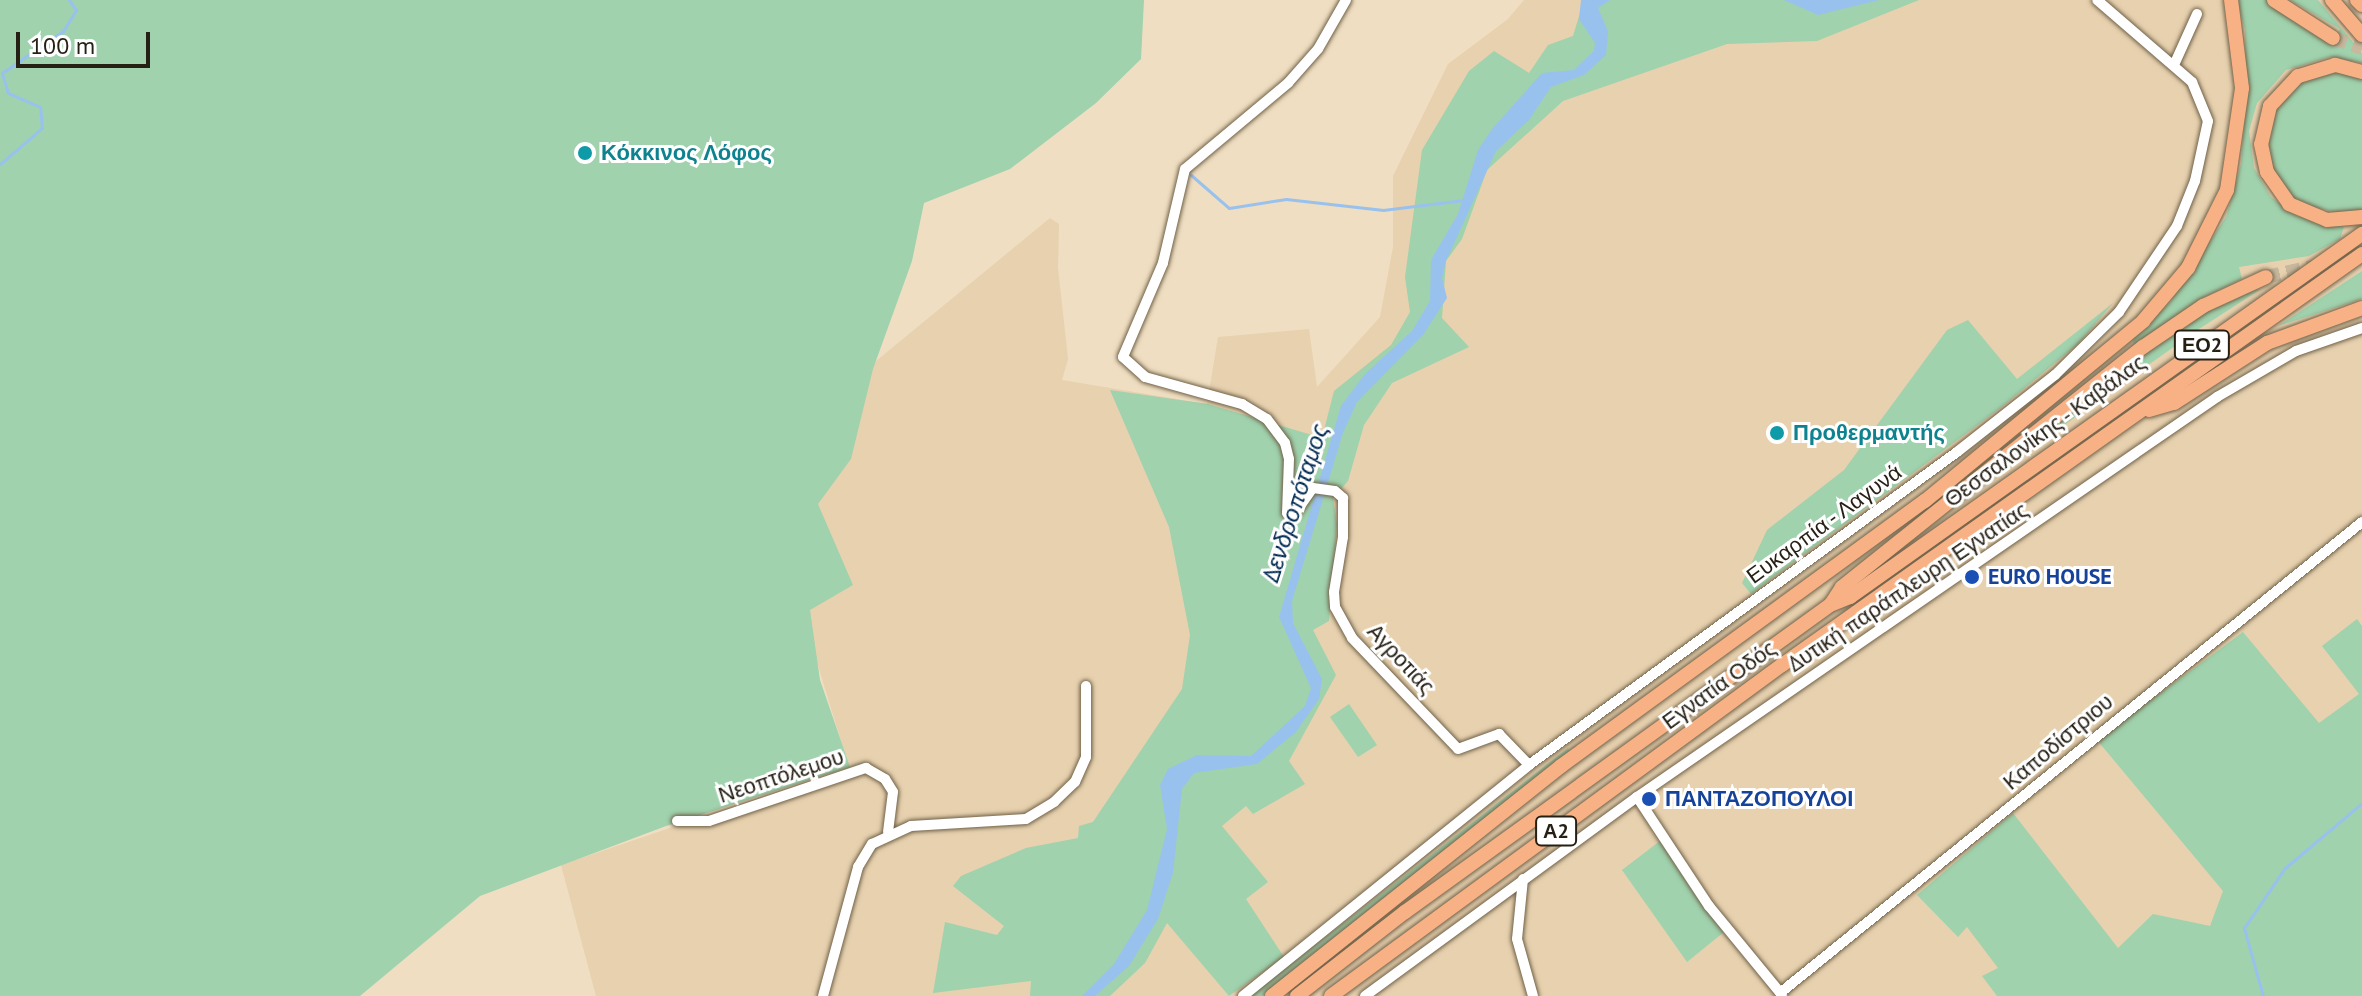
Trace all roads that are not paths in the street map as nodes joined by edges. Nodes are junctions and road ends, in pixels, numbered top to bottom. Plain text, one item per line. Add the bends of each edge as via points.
1 (1346, 0) edge
2 (2097, 0) edge
3 (2231, 0) edge
4 (2274, 0) edge
5 (2332, 0) edge
6 (2357, 0) edge
7 (2362, 5) edge
8 (2197, 14) dead end
9 (2362, 35) edge
10 (2333, 38) tunnel mouth
11 (2174, 65) junction
12 (2362, 72) edge
13 (2362, 217) edge
14 (2362, 234) edge
15 (2362, 254) edge
16 (2266, 277) tunnel mouth
17 (2362, 308) edge
18 (2362, 328) edge
19 (2137, 414) junction
20 (2362, 522) edge
21 (1830, 605) junction
22 (1086, 686) dead end
23 (1529, 765) junction
24 (1637, 797) junction
25 (677, 821) dead end
26 (888, 832) junction
27 (1523, 879) junction
28 (1782, 995) edge
29 (823, 996) edge
30 (1243, 996) edge
31 (1272, 996) edge
32 (1297, 996) edge
33 (1331, 996) edge
34 (1365, 996) edge
35 (1533, 996) edge

1 - 23 street, Αγροτιάς via 1318,49 1288,83 1185,169 1163,263 1123,357 1145,377 1242,404 1267,419 1285,443 1289,459 1287,513 1296,512 1313,488 1335,491 1343,498 1335,607 1352,638 1458,749 1499,734
2 - 11 street, Ευκαρπία - Λαγυνά
3 - 31 highway via 2242,88 2227,190 2188,268 2143,321 1925,501 1633,711
4 - 10 highway
5 - 9 highway
6 - 7 highway
8 - 11 street
11 - 23 street, Ευκαρπία - Λαγυνά via 2197,88 2206,109 2203,154 2163,253 2098,335 1935,469
12 - 13 highway via 2335,65 2298,76 2270,106 2261,144 2267,172 2289,204 2327,220
14 - 21 highway, Θεσσαλονίκης - Καβάλας / ΕΟ2 via 1850,597
15 - 19 highway, Θεσσαλονίκης - Καβάλας / ΕΟ2
16 - 21 highway, Α2 via 2203,306 2143,347 1842,587
17 - 19 highway, Α2 via 2267,343 2174,403
18 - 24 street, Δυτική παράπλευρη Εγνατίας via 2259,371
19 - 33 highway, Εγνατία Οδός / Α2
20 - 28 street, Καποδίστριου
21 - 32 highway, Εγνατία Οδός / Α2
22 - 26 street via 1086,757 1075,782 1054,802 1026,819
23 - 30 street, Ευκαρπία - Λαγυνά
24 - 27 street, Δυτική παράπλευρη Εγνατίας
24 - 28 street via 1709,906
25 - 26 street, Νεοπτόλεμου via 709,821 866,768 885,779 893,792
26 - 29 street via 872,844 858,867
27 - 34 street, Δυτική παράπλευρη Εγνατίας
27 - 35 street via 1517,939

